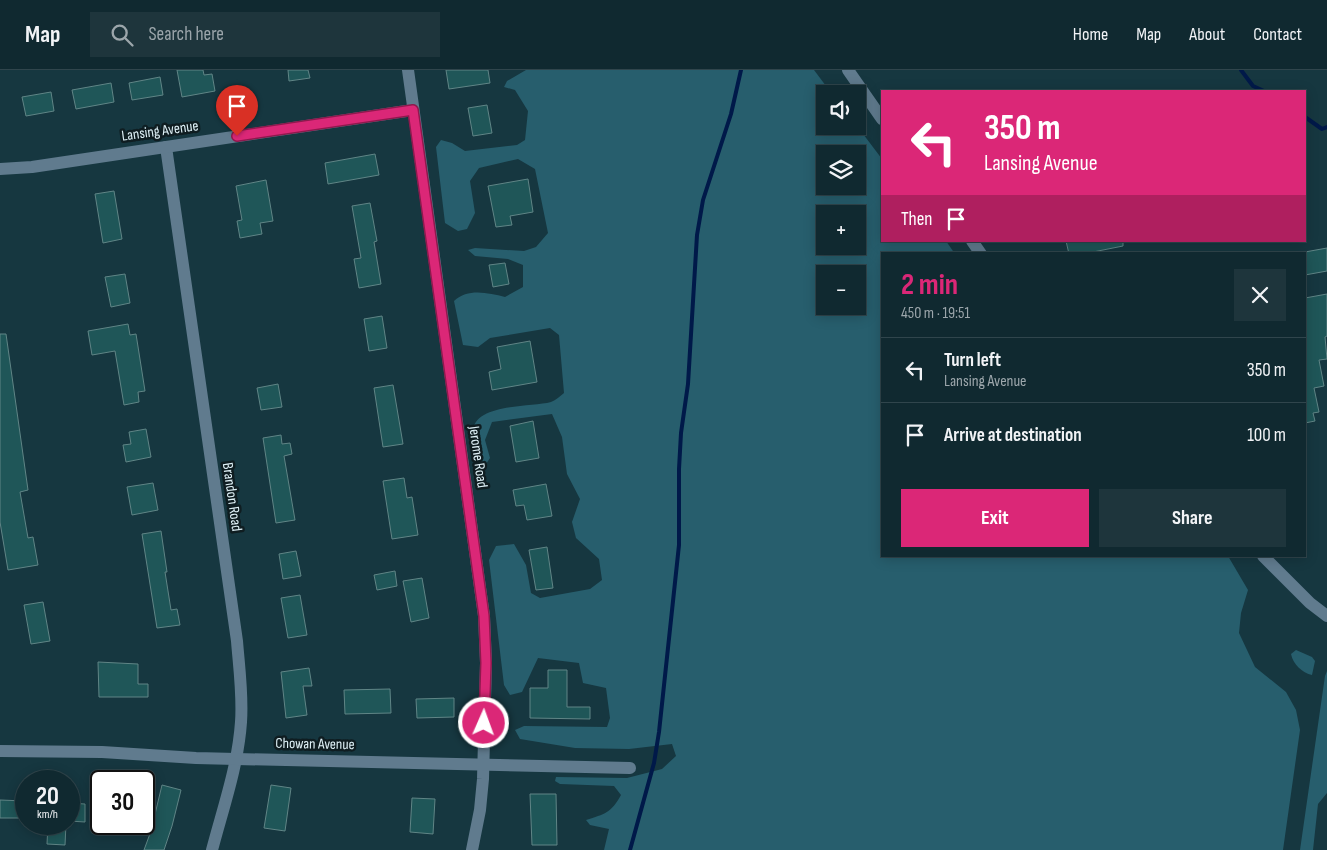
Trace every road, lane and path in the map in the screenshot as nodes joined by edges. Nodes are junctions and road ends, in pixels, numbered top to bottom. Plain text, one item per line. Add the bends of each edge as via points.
1 (408, 70) edge
2 (848, 70) edge
3 (413, 110) junction
4 (881, 118) edge
5 (166, 147) junction
6 (0, 169) edge
7 (1264, 557) edge
8 (1327, 616) edge
9 (0, 751) edge
10 (236, 759) junction
11 (484, 764) junction
12 (630, 768) dead end
13 (212, 850) edge
14 (472, 850) edge

1 - 3 street, Jerome Road
2 - 4 street
3 - 5 street, Lansing Avenue
3 - 11 street, Jerome Road via 484,616
5 - 6 street, Lansing Avenue
5 - 10 street, Brandon Road via 238,640 242,720
7 - 8 street via 1310,604
9 - 10 street, Chowan Avenue
10 - 11 street, Chowan Avenue
10 - 13 street, Brandon Road
11 - 12 street, Chowan Avenue
11 - 14 street, Jerome Road

